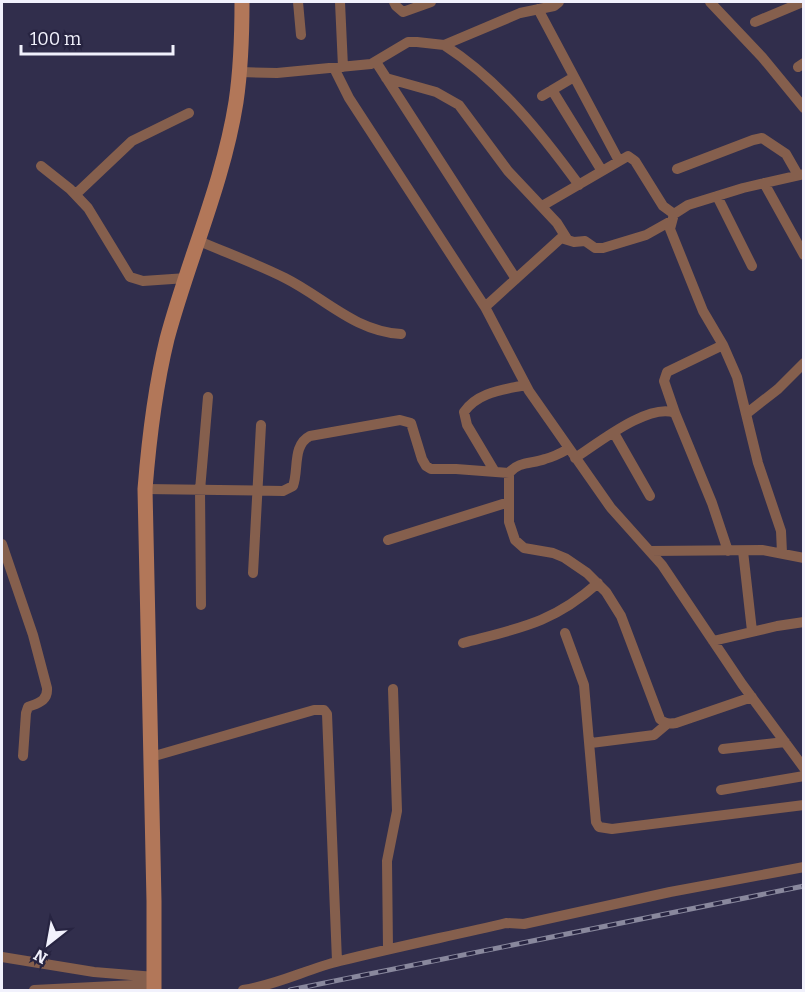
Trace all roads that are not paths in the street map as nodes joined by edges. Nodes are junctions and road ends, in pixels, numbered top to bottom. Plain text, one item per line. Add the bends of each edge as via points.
1 (242, 2) edge
2 (298, 2) edge
3 (340, 2) edge
4 (394, 2) edge
5 (431, 2) edge
6 (559, 2) edge
7 (710, 2) edge
8 (803, 2) edge
9 (538, 9) junction
10 (755, 22) dead end
11 (301, 35) dead end
12 (444, 45) junction
13 (376, 62) junction
14 (338, 67) junction
15 (240, 72) junction
16 (574, 77) junction
17 (386, 78) junction
18 (804, 108) edge
19 (189, 113) dead end
20 (619, 161) junction
21 (41, 166) dead end
22 (677, 170) dead end
23 (602, 171) junction
24 (801, 174) edge
25 (764, 183) junction
26 (579, 185) junction
27 (76, 194) junction
28 (717, 196) junction
29 (542, 206) junction
30 (672, 218) junction
31 (567, 239) junction
32 (199, 242) junction
33 (804, 255) edge
34 (752, 266) dead end
35 (187, 278) junction
36 (516, 279) junction
37 (485, 307) junction
38 (401, 334) dead end
39 (723, 345) junction
40 (804, 363) edge
41 (525, 385) junction
42 (208, 397) dead end
43 (675, 413) junction
44 (746, 414) junction
45 (261, 425) dead end
46 (614, 433) junction
47 (572, 453) junction
48 (495, 472) junction
49 (509, 473) junction
50 (145, 489) junction
51 (200, 490) junction
52 (257, 491) junction
53 (650, 496) dead end
54 (509, 502) junction
55 (388, 540) dead end
56 (2, 544) edge
57 (743, 550) junction
58 (650, 551) junction
59 (728, 551) junction
60 (782, 553) junction
61 (804, 558) edge
62 (253, 573) dead end
63 (598, 583) junction
64 (201, 605) dead end
65 (804, 622) edge
66 (752, 631) junction
67 (565, 633) dead end
68 (713, 640) junction
69 (463, 642) dead end
70 (393, 689) dead end
71 (752, 697) junction
72 (667, 724) junction
73 (784, 742) junction
74 (591, 743) junction
75 (723, 749) dead end
76 (23, 756) dead end
77 (151, 757) junction
78 (804, 768) edge
79 (804, 776) edge
80 (721, 790) dead end
81 (804, 805) edge
82 (804, 867) edge
83 (388, 949) junction
84 (2, 957) edge
85 (337, 962) junction
86 (154, 984) edge
87 (34, 990) edge
88 (243, 990) edge

1 - 15 main road
2 - 11 street
3 - 14 street
4 - 5 street via 403,12
6 - 9 street
7 - 18 street
8 - 10 street
9 - 12 street
9 - 16 street
12 - 13 street via 408,42
12 - 26 street via 476,67 532,124
13 - 14 street
13 - 17 street
14 - 15 street
14 - 37 street via 349,98
15 - 32 main road via 229,139
16 - 20 street
16 - 23 street via 547,93
17 - 29 street via 436,92 459,105 508,171
17 - 36 street
19 - 27 street via 132,141
20 - 23 street
20 - 30 street via 628,156 635,161
21 - 27 street
22 - 24 street via 762,138 786,154
23 - 26 street
24 - 25 street
25 - 28 street
25 - 33 street
26 - 29 street
27 - 35 street via 130,277 143,281
28 - 30 street via 688,205
28 - 34 street
29 - 31 street
30 - 31 street via 646,235 603,248
30 - 39 street via 670,229 703,311
31 - 36 street via 557,241
32 - 35 main road
32 - 38 street via 284,278 365,327
35 - 50 main road via 167,339
36 - 37 street
37 - 41 street
39 - 43 street via 667,372 664,381
39 - 44 street via 737,377
40 - 44 street
41 - 47 street
41 - 48 street via 488,394 464,412 467,425
42 - 51 street
43 - 46 street via 638,418
43 - 59 street
44 - 60 street via 781,531
45 - 52 street
46 - 47 street
46 - 53 street
47 - 49 street via 522,464
47 - 58 street via 611,508
48 - 49 street
48 - 52 street via 430,469 422,459 411,423 400,420 304,439 298,450 292,486 282,491
49 - 54 street
50 - 51 street
50 - 77 main road
51 - 52 street
51 - 64 street
52 - 62 street
54 - 55 street
54 - 63 street via 511,533 519,545 564,558
56 - 76 street via 48,694 28,707
57 - 59 street
57 - 60 street
57 - 66 street
58 - 59 street
58 - 68 street
60 - 61 street
63 - 69 street via 565,609 538,623
63 - 72 street via 621,616 660,719
65 - 66 street
66 - 68 street
67 - 74 street via 584,685
68 - 71 street
70 - 83 street via 397,811 387,861
71 - 72 street
71 - 73 street
72 - 74 street via 654,735
73 - 75 street
73 - 78 street
74 - 81 street via 596,822 605,829
77 - 85 street via 324,710
77 - 86 main road
79 - 80 street
82 - 83 street
83 - 85 street
84 - 86 street
85 - 88 street
86 - 87 street

